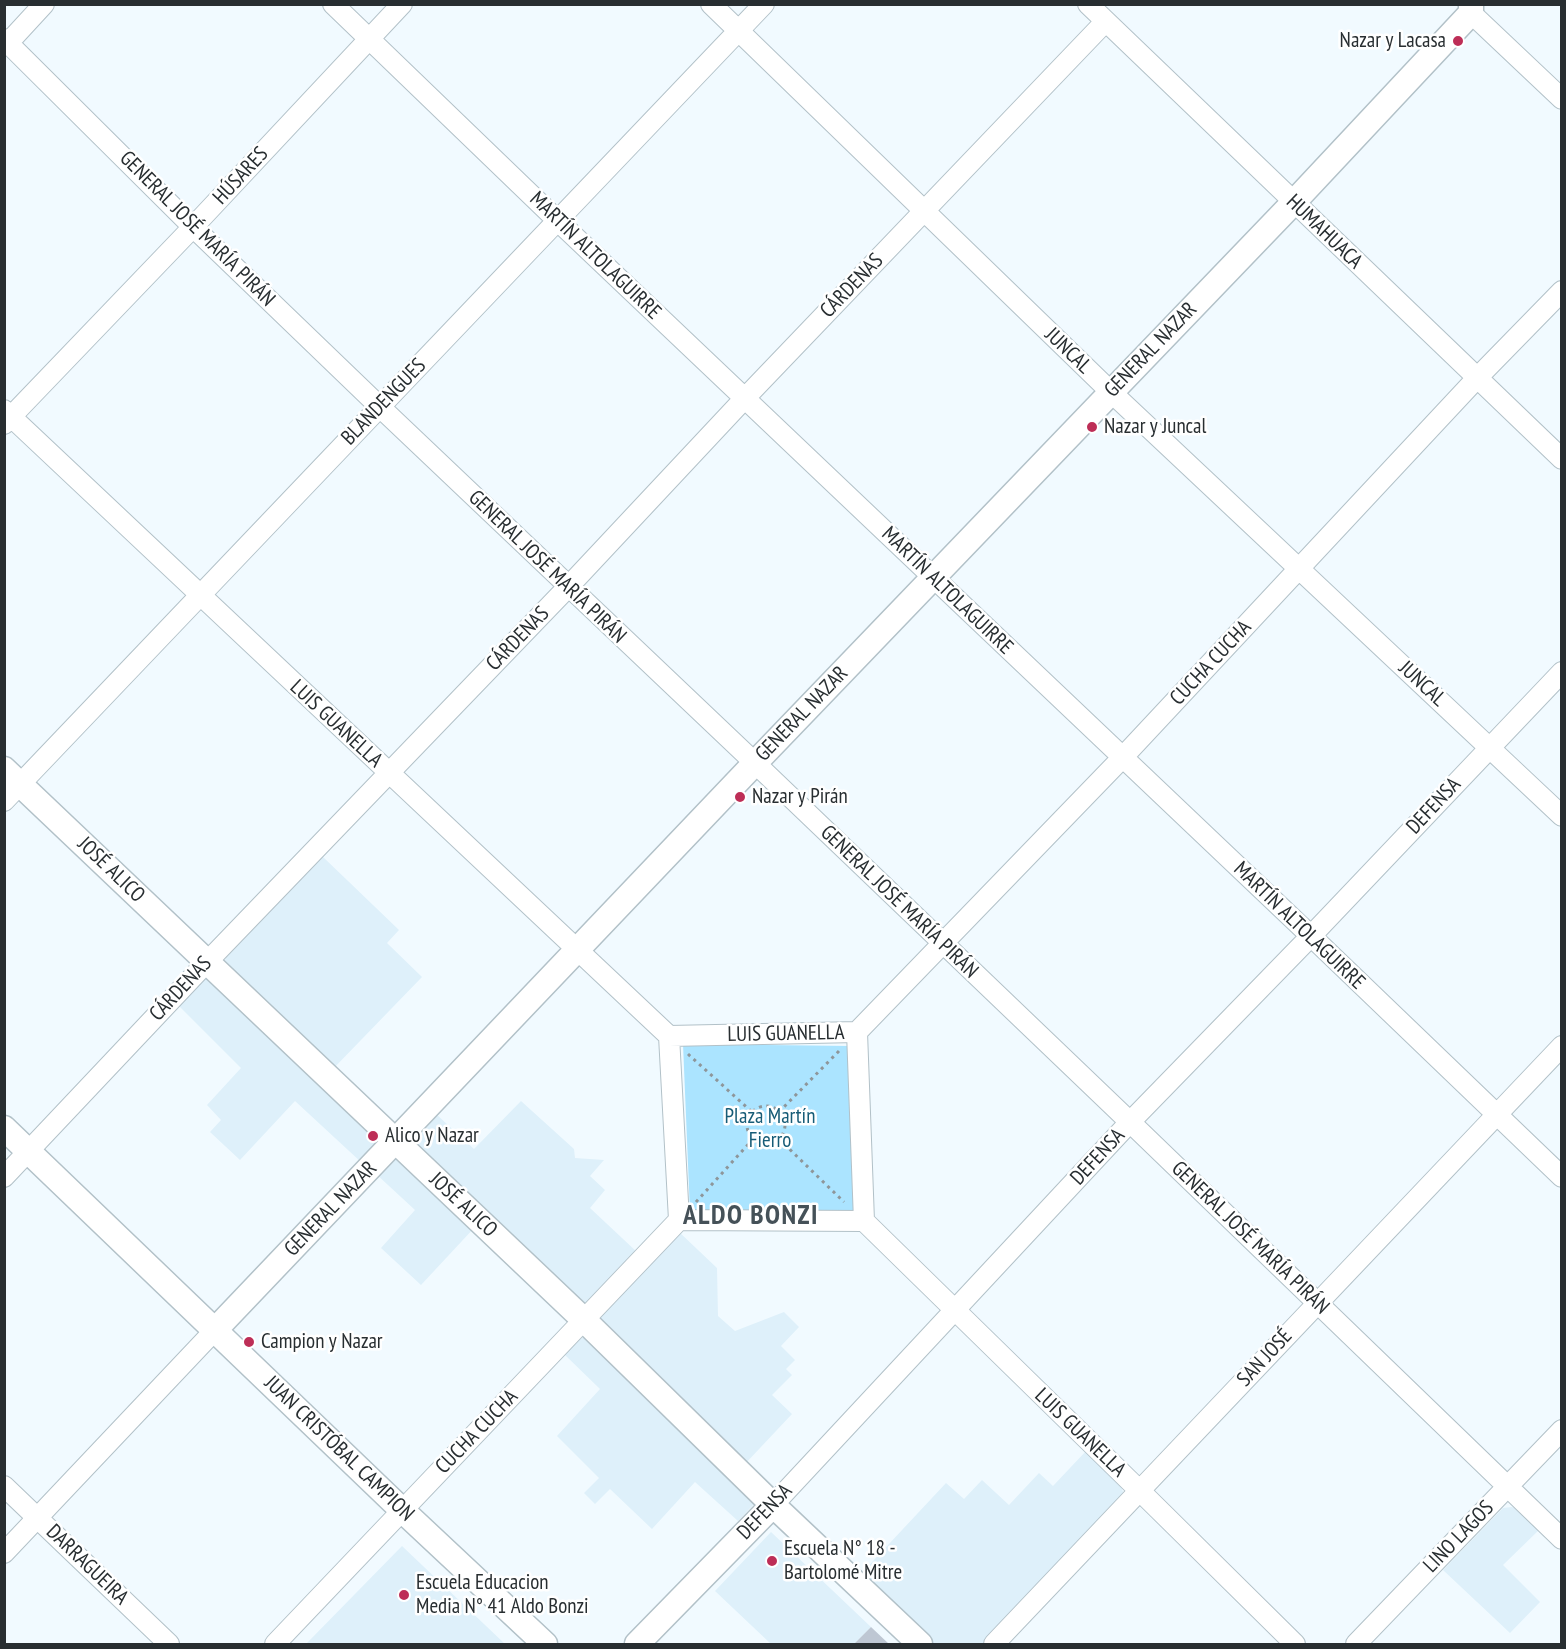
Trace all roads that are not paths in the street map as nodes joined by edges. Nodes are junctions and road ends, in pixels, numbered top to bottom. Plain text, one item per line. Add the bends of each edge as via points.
1 (44, 4) edge
2 (333, 4) edge
3 (402, 4) edge
4 (711, 4) edge
5 (764, 4) edge
6 (1088, 4) edge
7 (1471, 9) edge
8 (1106, 22) junction
9 (738, 31) junction
10 (369, 39) junction
11 (7, 40) edge
12 (1562, 99) edge
13 (1294, 202) junction
14 (923, 211) junction
15 (557, 220) junction
16 (193, 227) junction
17 (1562, 291) edge
18 (1477, 378) junction
19 (1111, 392) junction
20 (745, 398) junction
21 (380, 407) junction
22 (7, 417) edge
23 (1562, 459) edge
24 (1300, 569) junction
25 (932, 578) junction
26 (568, 587) junction
27 (200, 596) junction
28 (1562, 672) edge
29 (1489, 748) junction
30 (1122, 758) junction
31 (755, 763) junction
32 (388, 773) junction
33 (10, 784) edge
34 (1562, 816) edge
35 (1311, 936) junction
36 (944, 944) junction
37 (578, 949) junction
38 (207, 962) junction
39 (857, 1032) junction
40 (669, 1036) junction
41 (1562, 1046) edge
42 (1496, 1114) junction
43 (1130, 1122) junction
44 (4, 1128) edge
45 (395, 1142) junction
46 (29, 1151) junction
47 (4, 1177) edge
48 (1562, 1177) edge
49 (679, 1220) junction
50 (864, 1221) junction
51 (1317, 1304) junction
52 (954, 1310) junction
53 (584, 1320) junction
54 (215, 1330) junction
55 (1562, 1430) edge
56 (4, 1486) edge
57 (1507, 1487) junction
58 (1140, 1491) junction
59 (772, 1505) junction
60 (403, 1511) junction
61 (38, 1518) junction
62 (1562, 1539) edge
63 (4, 1553) edge
64 (169, 1644) edge
65 (276, 1644) edge
66 (545, 1644) edge
67 (637, 1644) edge
68 (920, 1644) edge
69 (994, 1644) edge
70 (1295, 1644) edge
71 (1356, 1644) edge

1 - 11 street
2 - 10 street, MARTÍN ALTOLAGUIRRE
3 - 10 street, HÚSARES
4 - 9 street, JUNCAL
5 - 9 street, BLANDENGUES
6 - 8 street, HUMAHUACA
7 - 12 street
7 - 13 street, GENERAL NAZAR
8 - 13 street, HUMAHUACA
8 - 14 street, CÁRDENAS
9 - 14 street, JUNCAL
9 - 15 street, BLANDENGUES
10 - 15 street, MARTÍN ALTOLAGUIRRE
10 - 16 street, HÚSARES
11 - 16 street, GENERAL JOSÉ MARÍA PIRÁN
13 - 18 street, HUMAHUACA
13 - 19 street, GENERAL NAZAR
14 - 19 street, JUNCAL
14 - 20 street, CÁRDENAS
15 - 20 street, MARTÍN ALTOLAGUIRRE
15 - 21 street, BLANDENGUES
16 - 21 street, GENERAL JOSÉ MARÍA PIRÁN
16 - 22 street, HÚSARES
17 - 18 street, CUCHA CUCHA
18 - 23 street, HUMAHUACA
18 - 24 street, CUCHA CUCHA
19 - 24 street, JUNCAL
19 - 25 street, GENERAL NAZAR
20 - 25 street, MARTÍN ALTOLAGUIRRE
20 - 26 street, CÁRDENAS
21 - 26 street, GENERAL JOSÉ MARÍA PIRÁN
21 - 27 street, BLANDENGUES
22 - 27 street, LUIS GUANELLA
24 - 29 street, JUNCAL
24 - 30 street, CUCHA CUCHA
25 - 30 street, MARTÍN ALTOLAGUIRRE
25 - 31 street, GENERAL NAZAR
26 - 31 street, GENERAL JOSÉ MARÍA PIRÁN
26 - 32 street, CÁRDENAS
27 - 32 street, LUIS GUANELLA
27 - 33 street, BLANDENGUES
28 - 29 street, DEFENSA
29 - 34 street, JUNCAL
29 - 35 street, DEFENSA
30 - 35 street, MARTÍN ALTOLAGUIRRE
30 - 36 street, CUCHA CUCHA
31 - 36 street, GENERAL JOSÉ MARÍA PIRÁN
31 - 37 street, GENERAL NAZAR
32 - 37 street, LUIS GUANELLA
32 - 38 street, CÁRDENAS
33 - 38 street, JOSÉ ALICO
35 - 42 street, MARTÍN ALTOLAGUIRRE
35 - 43 street, DEFENSA
36 - 39 street, CUCHA CUCHA
36 - 43 street, GENERAL JOSÉ MARÍA PIRÁN
37 - 40 street, LUIS GUANELLA
37 - 45 street, GENERAL NAZAR
38 - 45 street, JOSÉ ALICO
38 - 46 street, CÁRDENAS
39 - 40 street, LUIS GUANELLA
39 - 50 street, LUIS GUANELLA
40 - 49 street
41 - 42 street, SAN JOSÉ
42 - 48 street, MARTÍN ALTOLAGUIRRE
42 - 51 street, SAN JOSÉ
43 - 51 street, GENERAL JOSÉ MARÍA PIRÁN
43 - 52 street, DEFENSA
44 - 46 street, JUAN CRISTÓBAL CAMPION
45 - 53 street, JOSÉ ALICO
45 - 54 street, GENERAL NAZAR
46 - 47 street, CÁRDENAS
46 - 54 street, JUAN CRISTÓBAL CAMPION
49 - 50 street
49 - 53 street, CUCHA CUCHA
50 - 52 street, LUIS GUANELLA
51 - 57 street, GENERAL JOSÉ MARÍA PIRÁN
51 - 58 street, SAN JOSÉ
52 - 58 street, LUIS GUANELLA
52 - 59 street, DEFENSA
53 - 59 street, JOSÉ ALICO
53 - 60 street, CUCHA CUCHA
54 - 60 street, JUAN CRISTÓBAL CAMPION
54 - 61 street, GENERAL NAZAR
55 - 57 street, LINO LAGOS
56 - 61 street, DARRAGUEIRA
57 - 62 street, GENERAL JOSÉ MARÍA PIRÁN
57 - 71 street, LINO LAGOS
58 - 69 street, SAN JOSÉ
58 - 70 street, LUIS GUANELLA
59 - 67 street, DEFENSA
59 - 68 street, JOSÉ ALICO
60 - 65 street, CUCHA CUCHA
60 - 66 street, JUAN CRISTÓBAL CAMPION
61 - 63 street, GENERAL NAZAR
61 - 64 street, DARRAGUEIRA

